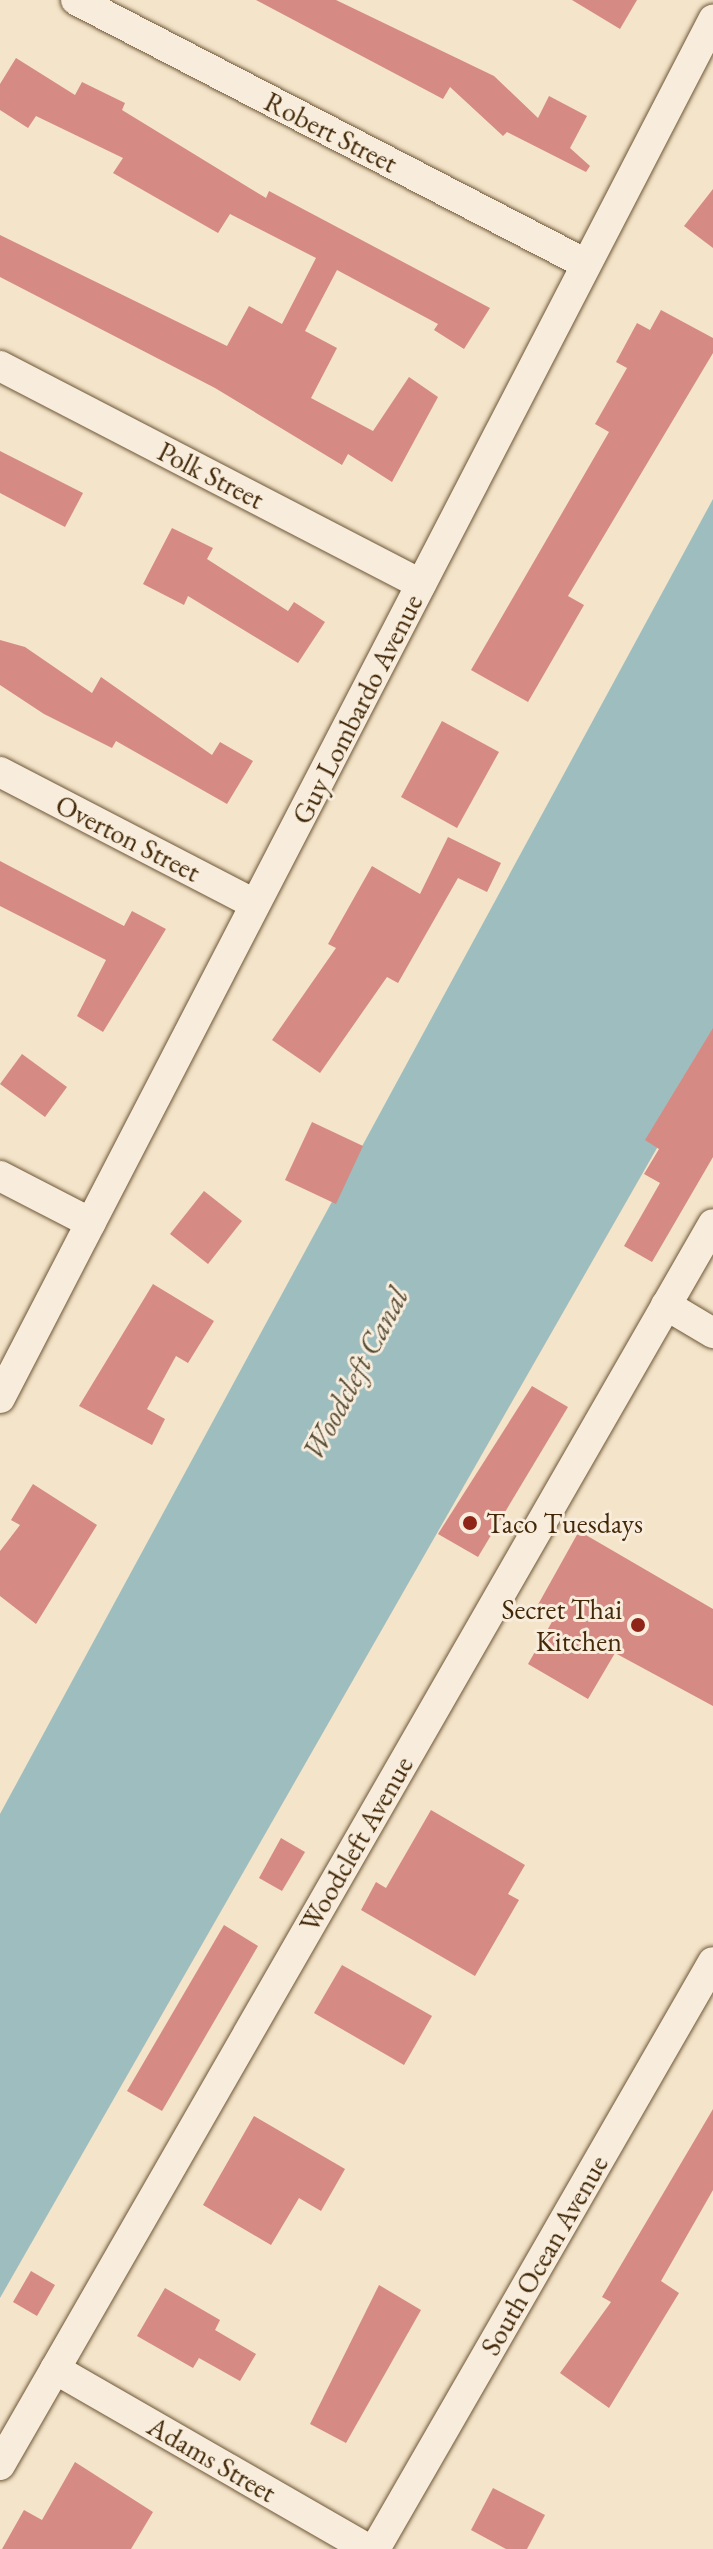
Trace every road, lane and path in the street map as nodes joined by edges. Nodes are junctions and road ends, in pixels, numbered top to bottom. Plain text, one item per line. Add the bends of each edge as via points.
1 (76, 0) edge
2 (713, 20) edge
3 (586, 264) junction
4 (0, 366) edge
5 (421, 584) junction
6 (0, 772) edge
7 (255, 904) junction
8 (0, 1176) edge
9 (91, 1223) junction
10 (713, 1224) edge
11 (666, 1305) junction
12 (713, 1333) edge
13 (0, 1398) edge
14 (713, 1962) edge
15 (55, 2369) junction
16 (0, 2465) edge
17 (368, 2549) edge
18 (375, 2549) edge

1 - 3 street, Robert Street
2 - 3 street, Guy Lombardo Avenue
3 - 5 street, Guy Lombardo Avenue
4 - 5 street, Polk Street
5 - 7 street, Guy Lombardo Avenue
6 - 7 street, Overton Street
7 - 9 street, Guy Lombardo Avenue
8 - 9 street
9 - 13 street, Guy Lombardo Avenue
10 - 11 street, Woodcleft Avenue
11 - 12 street
11 - 15 street, Woodcleft Avenue
14 - 18 street, South Ocean Avenue
15 - 16 street, Woodcleft Avenue
15 - 17 street, Adams Street

